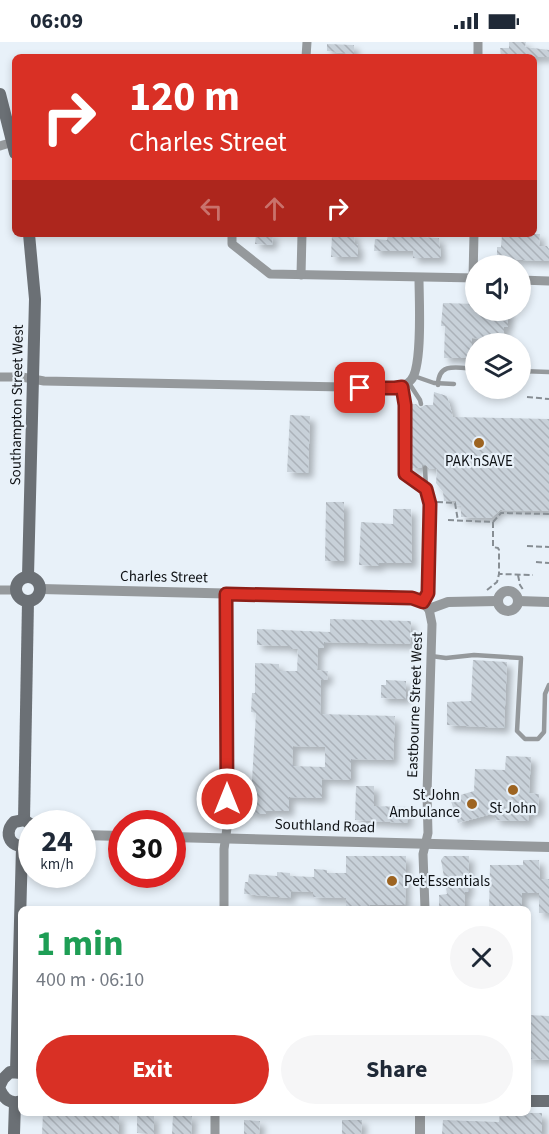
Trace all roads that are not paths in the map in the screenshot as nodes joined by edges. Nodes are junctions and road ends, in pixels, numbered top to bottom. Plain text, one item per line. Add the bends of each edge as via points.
1 (0, 94) edge
2 (12, 139) edge
3 (29, 237) edge
4 (232, 237) edge
5 (302, 237) edge
6 (474, 237) edge
7 (474, 255) edge
8 (301, 275) junction
9 (419, 278) junction
10 (465, 278) edge
11 (531, 280) edge
12 (549, 281) edge
13 (465, 369) edge
14 (531, 371) edge
15 (549, 372) edge
16 (0, 377) edge
17 (33, 379) junction
18 (409, 382) junction
19 (438, 384) junction
20 (454, 384) dead end
21 (420, 404) dead end
22 (425, 468) dead end
23 (426, 489) junction
24 (28, 576) junction
25 (41, 589) junction
26 (0, 590) edge
27 (16, 590) junction
28 (226, 594) junction
29 (28, 601) junction
30 (549, 602) edge
31 (426, 606) junction
32 (431, 656) junction
33 (549, 685) edge
34 (28, 810) edge
35 (18, 821) edge
36 (4, 834) edge
37 (186, 837) edge
38 (226, 838) junction
39 (18, 843) edge
40 (426, 844) junction
41 (549, 847) edge
42 (25, 888) edge
43 (25, 906) edge
44 (224, 906) edge
45 (425, 906) edge
46 (18, 1072) edge
47 (0, 1085) edge
48 (0, 1090) edge
49 (531, 1101) edge
50 (549, 1101) edge
51 (18, 1102) edge
52 (215, 1116) edge
53 (420, 1116) edge
54 (14, 1134) edge
55 (215, 1134) edge
56 (420, 1134) edge

1 - 2 main road
3 - 17 main road, Southampton Street West via 35,299
4 - 8 street via 232,244 270,274
5 - 8 street
6 - 7 street
8 - 9 street
9 - 10 street
9 - 18 street via 418,364
11 - 12 street
13 - 19 lane via 443,370
14 - 15 lane
16 - 17 street
17 - 18 street via 384,388
17 - 24 main road, Southampton Street West
18 - 19 lane
18 - 21 lane
18 - 23 lane via 405,474
19 - 20 lane
22 - 23 lane
23 - 31 lane via 430,501
24 - 25 main road via 38,581
24 - 27 main road via 18,581
25 - 28 street, Charles Street
25 - 29 main road via 38,596
26 - 27 street
27 - 29 main road via 21,599
28 - 31 street, Charles Street via 412,598
28 - 38 street
29 - 34 main road
30 - 31 street, Charles Street via 518,601 508,612 497,601
31 - 32 street, Eastbourne Street West via 432,616
32 - 33 lane via 521,658 518,730 525,739 538,739 544,732 545,694
32 - 40 street, Eastbourne Street West
35 - 36 main road
36 - 39 main road via 11,842
37 - 38 street, Southland Road
38 - 40 street, Southland Road
38 - 44 street
40 - 41 street, Southland Road
40 - 45 street, Eastbourne Street West
42 - 43 main road
46 - 47 main road via 6,1075
48 - 51 main road via 7,1100
49 - 50 main road
51 - 54 main road
52 - 55 street
53 - 56 street

